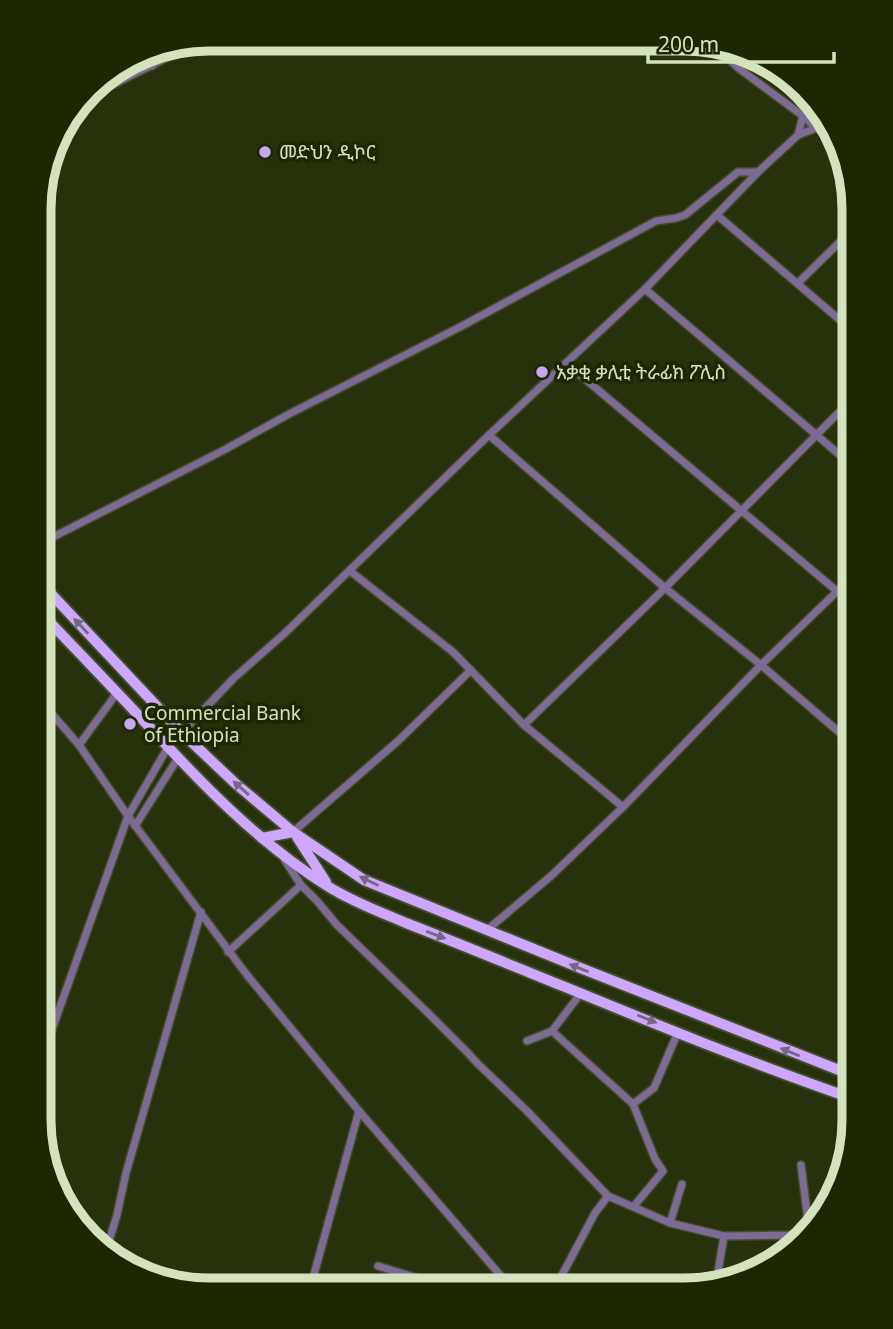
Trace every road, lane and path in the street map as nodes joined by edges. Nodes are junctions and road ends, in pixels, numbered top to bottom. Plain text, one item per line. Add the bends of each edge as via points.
1 (172, 56) edge
2 (727, 57) edge
3 (151, 62) edge
4 (152, 66) junction
5 (108, 87) edge
6 (808, 111) edge
7 (803, 116) junction
8 (818, 126) edge
9 (816, 128) junction
10 (821, 131) edge
11 (798, 135) junction
12 (758, 172) junction
13 (718, 215) junction
14 (842, 241) edge
15 (798, 283) junction
16 (645, 289) junction
17 (842, 321) edge
18 (566, 363) junction
19 (842, 409) edge
20 (489, 435) junction
21 (816, 436) junction
22 (842, 457) edge
23 (741, 510) junction
24 (51, 538) edge
25 (349, 571) junction
26 (665, 587) junction
27 (842, 588) edge
28 (838, 592) junction
29 (51, 595) edge
30 (51, 623) edge
31 (761, 665) junction
32 (471, 670) junction
33 (117, 692) junction
34 (51, 713) edge
35 (524, 725) junction
36 (182, 733) junction
37 (842, 734) edge
38 (79, 745) junction
39 (168, 747) junction
40 (178, 758) junction
41 (623, 807) junction
42 (128, 816) junction
43 (135, 826) junction
44 (293, 832) junction
45 (262, 838) junction
46 (279, 852) junction
47 (301, 885) junction
48 (329, 887) junction
49 (201, 912) junction
50 (488, 930) junction
51 (228, 952) junction
52 (581, 993) junction
53 (51, 1030) edge
54 (552, 1031) junction
55 (678, 1032) junction
56 (527, 1041) dead end
57 (842, 1071) edge
58 (842, 1095) edge
59 (633, 1104) junction
60 (359, 1111) junction
61 (801, 1164) dead end
62 (682, 1184) dead end
63 (608, 1196) junction
64 (634, 1206) junction
65 (808, 1218) edge
66 (670, 1223) junction
67 (793, 1234) edge
68 (724, 1236) junction
69 (109, 1242) edge
70 (378, 1266) dead end
71 (718, 1274) edge
72 (313, 1278) edge
73 (417, 1278) edge
74 (503, 1278) edge
75 (560, 1278) edge

1 - 4 street
2 - 7 street
3 - 4 street
4 - 5 street
6 - 7 street
7 - 9 street
7 - 11 street
8 - 9 street
9 - 10 street
9 - 11 street
11 - 12 street
12 - 13 street
12 - 24 street via 738,172 685,215 656,221
13 - 15 street
13 - 16 street
14 - 15 street
15 - 17 street
16 - 18 street
16 - 21 street
18 - 20 street
18 - 23 street
19 - 21 street
20 - 25 street
20 - 26 street
21 - 22 street
21 - 23 street
23 - 26 street
23 - 28 street
25 - 32 street
25 - 36 street
26 - 31 street
26 - 35 street
27 - 28 street
28 - 31 street
36 -> 29 main road
30 - 33 main road
31 - 37 street
31 - 41 street
32 - 35 street
32 - 44 street
33 - 38 street
33 - 39 main road
34 - 38 street
35 - 41 street
36 - 39 street
44 -> 36 main road
38 - 42 street
39 - 40 main road
39 - 42 street
40 - 43 street
40 - 45 main road
41 - 50 street
42 - 43 street
42 - 53 street
43 - 49 street
44 - 45 main road
44 - 48 main road
50 -> 44 main road via 364,880
45 - 46 main road
46 - 47 street
46 - 48 main road
47 - 51 street
47 - 63 street
48 -> 52 main road
49 - 51 street
49 - 69 street
57 -> 50 main road
51 - 60 street
52 - 54 street
52 -> 55 main road
54 - 56 street
54 - 59 street
55 - 58 main road
55 - 59 street via 653,1088
59 - 64 street via 663,1171
60 - 72 street
60 - 74 street
61 - 65 street
62 - 66 street
63 - 64 street
63 - 75 street
64 - 66 street
66 - 68 street
67 - 68 street
68 - 71 street
70 - 73 street

